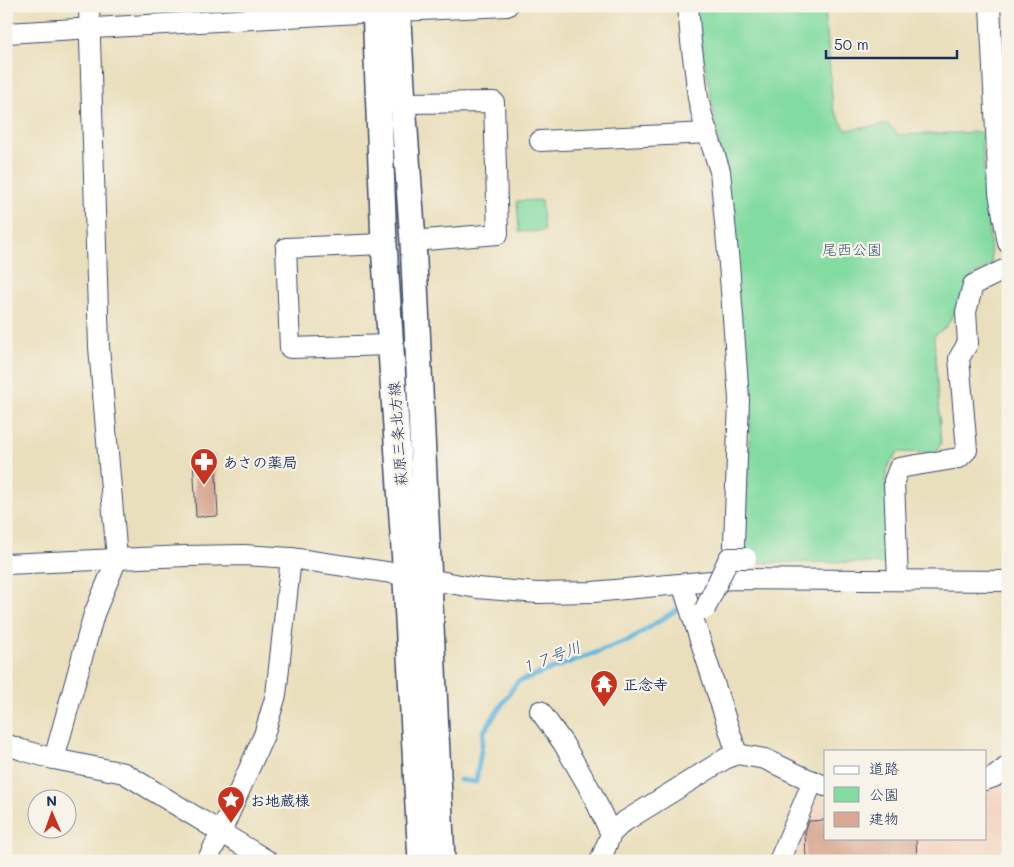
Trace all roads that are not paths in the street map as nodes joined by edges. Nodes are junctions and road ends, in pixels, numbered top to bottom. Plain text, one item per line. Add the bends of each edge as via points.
1 (89, 6) edge
2 (507, 6) edge
3 (688, 6) edge
4 (990, 6) edge
5 (387, 9) edge
6 (90, 28) junction
7 (6, 32) edge
8 (403, 104) junction
9 (708, 133) junction
10 (540, 140) dead end
11 (1003, 176) edge
12 (413, 242) junction
13 (1008, 243) edge
14 (384, 244) junction
15 (1008, 268) edge
16 (390, 345) junction
17 (291, 558) junction
18 (746, 558) dead end
19 (117, 559) junction
20 (6, 564) edge
21 (417, 577) junction
22 (733, 579) junction
23 (898, 580) junction
24 (1008, 581) edge
25 (682, 584) junction
26 (705, 609) dead end
27 (540, 712) dead end
28 (6, 744) edge
29 (737, 754) junction
30 (54, 759) junction
31 (1008, 766) edge
32 (986, 780) edge
33 (819, 783) edge
34 (221, 832) junction
35 (611, 834) junction
36 (207, 861) edge
37 (268, 861) edge
38 (421, 861) edge
39 (442, 861) edge
40 (600, 861) edge
41 (779, 861) edge

1 - 6 street
2 - 5 street
3 - 9 street via 698,98
4 - 11 street
5 - 6 street
5 - 8 main road, 萩原三条北方線
5 - 14 main road, 萩原三条北方線
6 - 7 street
6 - 19 street via 99,347
8 - 12 main road, 萩原三条北方線
8 - 12 street via 494,102 498,234
9 - 10 street
9 - 22 street via 720,171 739,399
11 - 13 street via 999,193
12 - 21 main road, 萩原三条北方線
14 - 16 main road, 萩原三条北方線
14 - 16 street via 286,248 290,348
15 - 23 street via 973,285 966,312 968,343 959,358 967,450 959,458 899,468 894,481
16 - 21 main road, 萩原三条北方線
17 - 19 street via 244,555
17 - 21 street
17 - 34 street via 276,695 264,735
18 - 26 street, bridge via 729,558
19 - 20 street
19 - 30 street via 94,614
21 - 25 street via 477,588 537,593
21 - 38 main road, 萩原三条北方線
21 - 39 main road, 萩原三条北方線
22 - 23 street
22 - 25 street
23 - 24 street
25 - 29 street
27 - 35 street via 563,743 591,791
28 - 30 street
29 - 33 street via 766,759
29 - 35 street via 622,823
30 - 34 street via 124,772
31 - 32 street
33 - 41 street
34 - 36 street
34 - 37 street
35 - 40 street

